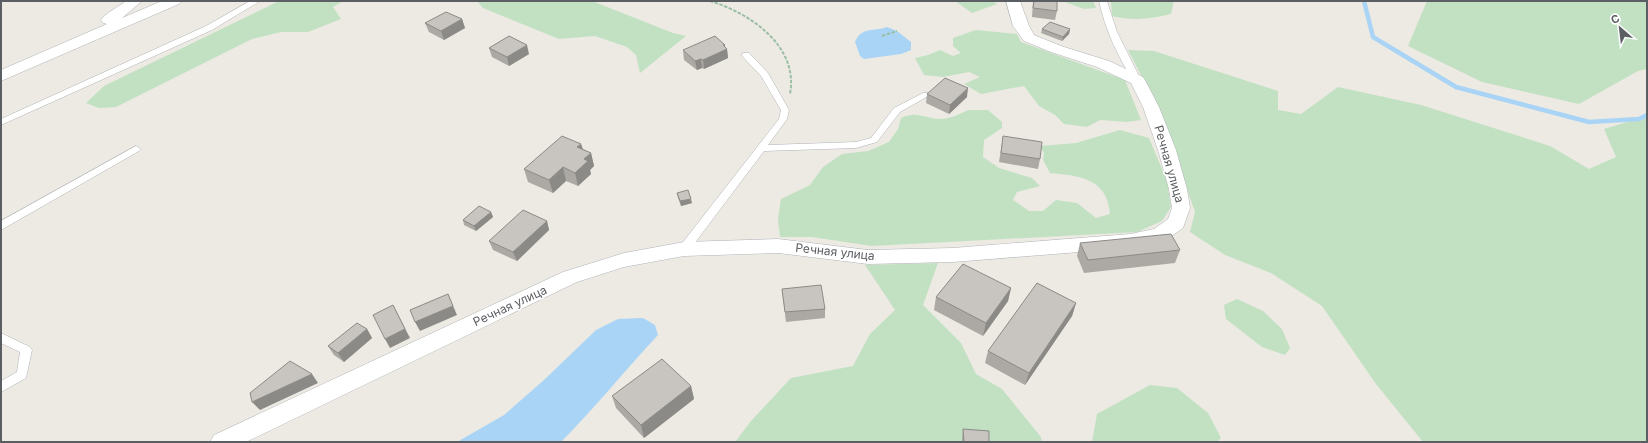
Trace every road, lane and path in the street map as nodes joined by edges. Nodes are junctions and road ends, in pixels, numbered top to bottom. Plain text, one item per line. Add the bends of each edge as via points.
1 (135, 1) edge
2 (174, 1) edge
3 (256, 1) edge
4 (710, 1) edge
5 (1013, 1) edge
6 (1104, 1) edge
7 (897, 31) dead end
8 (882, 36) dead end
9 (746, 55) dead end
10 (1, 67) edge
11 (1, 76) edge
12 (1137, 80) junction
13 (926, 95) edge
14 (785, 110) junction
15 (1, 122) edge
16 (760, 148) junction
17 (136, 149) dead end
18 (1, 226) edge
19 (684, 249) junction
20 (1, 338) edge
21 (1, 387) edge
22 (222, 442) edge

1 - 10 street via 122,12 83,34
2 - 11 street
3 - 15 lane via 209,28
4 - 14 path via 723,4 755,24 780,45 789,65 791,91
5 - 12 street via 1021,26 1029,38 1103,64
6 - 12 lane via 1110,27
7 - 8 path
9 - 14 lane via 765,75
12 - 19 street, Речная улица via 1151,107 1167,150 1181,208 1176,223 1158,234 1130,241 953,254 868,257 778,246
13 - 16 lane via 897,110 874,140 856,145
14 - 16 lane via 783,119
16 - 19 lane
17 - 18 lane
19 - 22 street, Речная улица via 624,260 570,277
20 - 21 lane via 26,350 22,375

